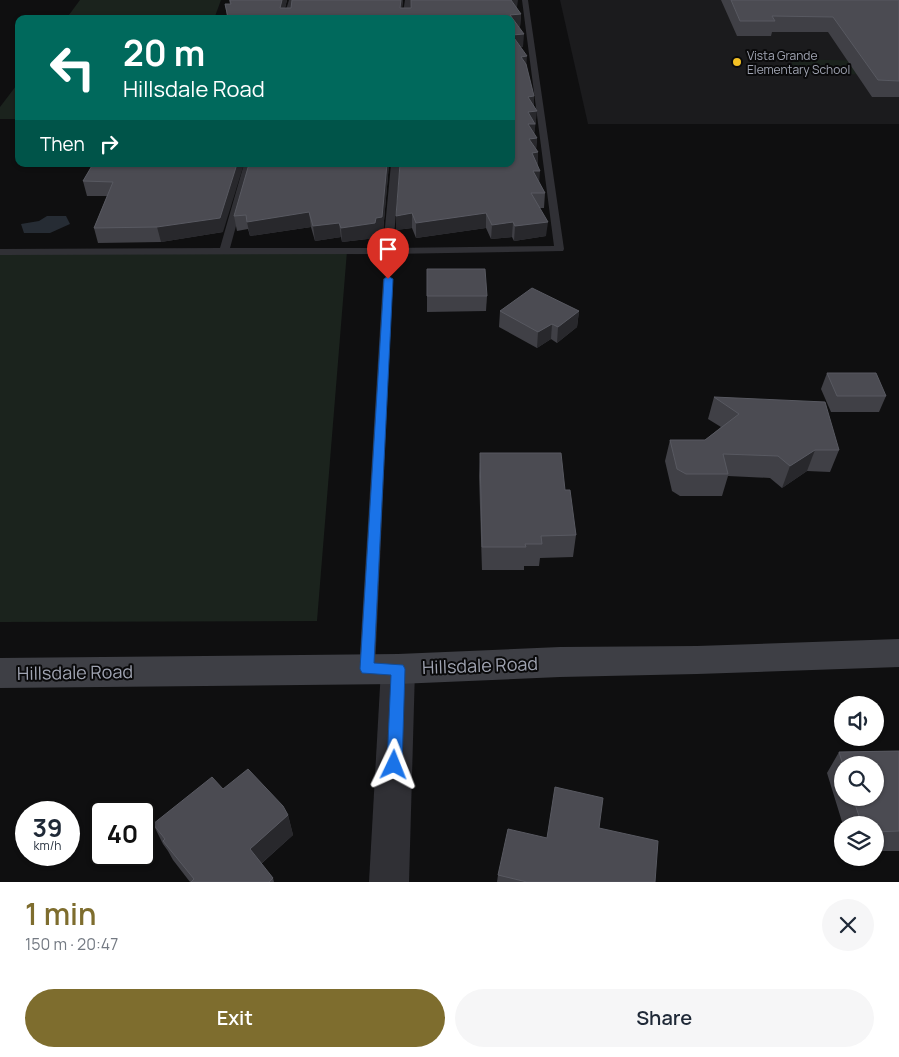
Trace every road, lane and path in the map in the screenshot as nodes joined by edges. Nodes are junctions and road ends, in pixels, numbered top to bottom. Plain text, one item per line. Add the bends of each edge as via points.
1 (292, 0) edge
2 (408, 0) edge
3 (525, 0) edge
4 (288, 15) edge
5 (406, 15) edge
6 (247, 167) edge
7 (395, 167) edge
8 (225, 250) junction
9 (388, 251) junction
10 (0, 252) edge
11 (388, 279) dead end
12 (899, 653) edge
13 (382, 669) junction
14 (0, 673) edge
15 (389, 882) edge

1 - 4 lane
2 - 5 lane
3 - 9 lane via 559,248
6 - 8 lane
7 - 9 lane
8 - 9 lane
8 - 10 lane
11 - 13 lane
12 - 13 main road, Hillsdale Road
13 - 14 main road, Hillsdale Road
13 - 15 street

